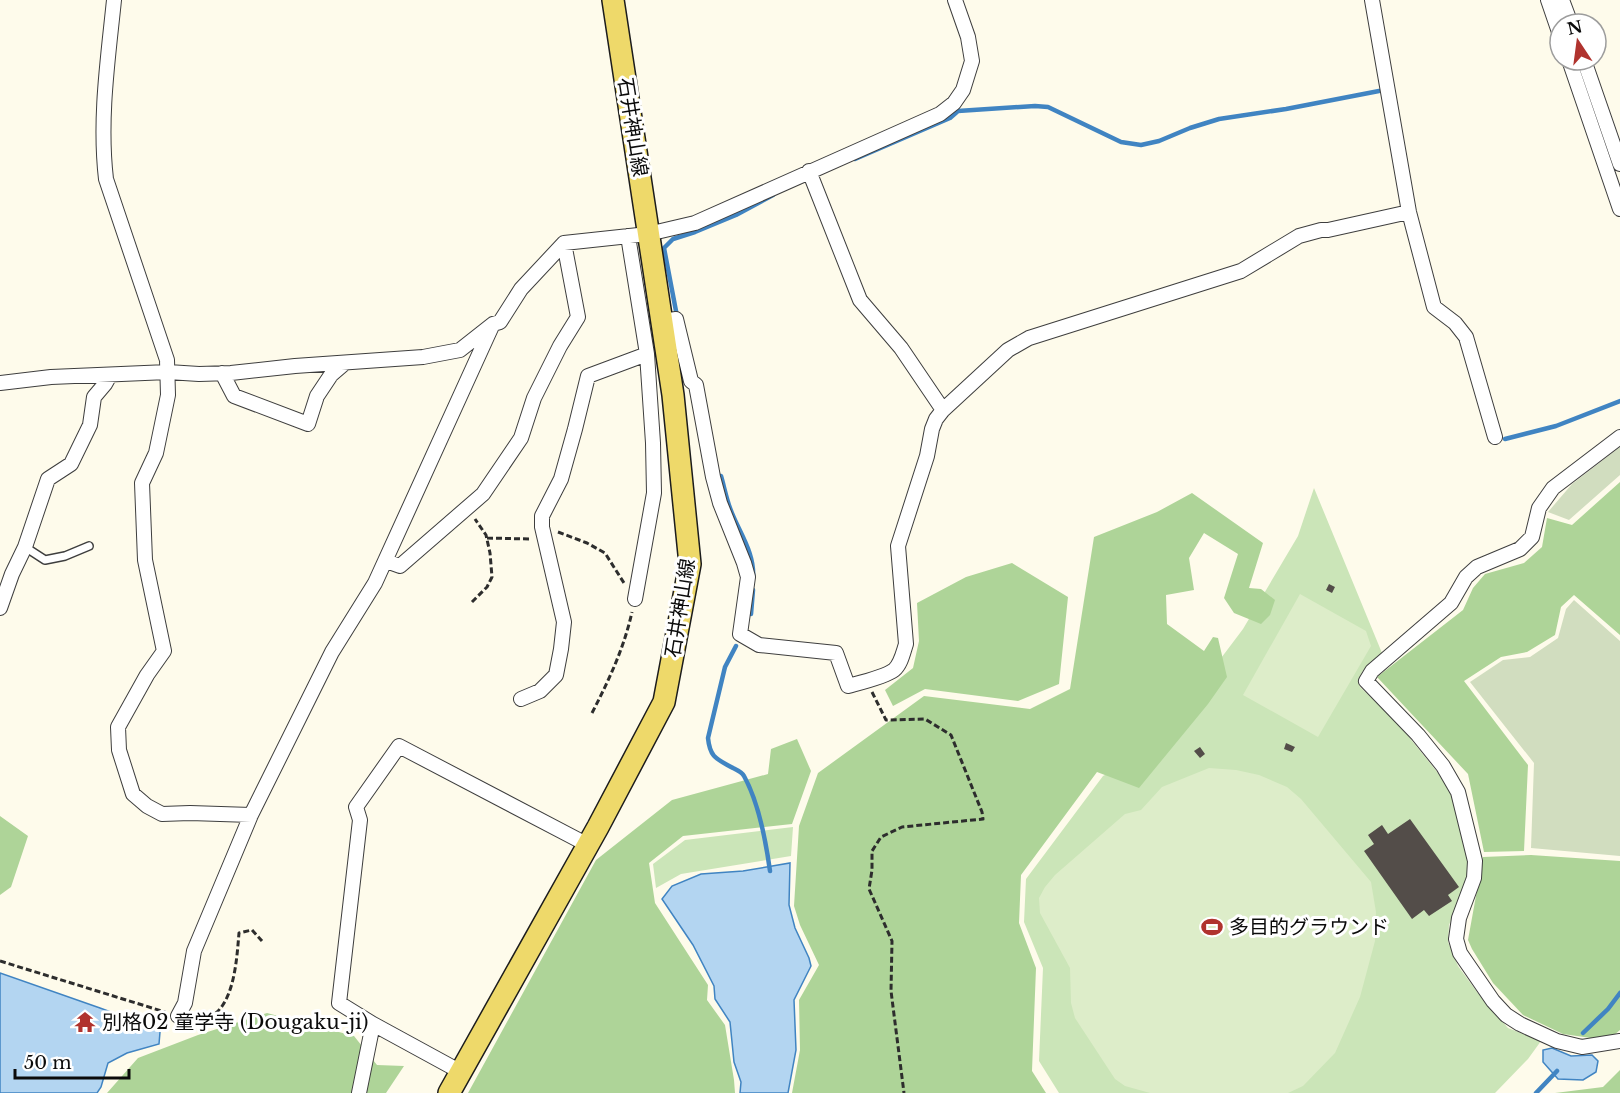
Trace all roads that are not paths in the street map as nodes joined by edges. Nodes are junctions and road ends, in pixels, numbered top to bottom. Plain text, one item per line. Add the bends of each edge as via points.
1 (114, 0) edge
2 (613, 0) edge
3 (956, 0) edge
4 (1373, 1) edge
5 (1573, 72) edge
6 (1588, 72) edge
7 (1620, 164) edge
8 (811, 176) junction
9 (1620, 209) edge
10 (1408, 212) junction
11 (638, 235) junction
12 (564, 243) junction
13 (662, 321) junction
14 (493, 324) junction
15 (647, 354) junction
16 (346, 363) junction
17 (168, 372) junction
18 (222, 373) junction
19 (110, 375) junction
20 (0, 383) edge
21 (943, 410) junction
22 (1495, 437) dead end
23 (1620, 437) edge
24 (25, 546) junction
25 (89, 546) dead end
26 (386, 561) junction
27 (635, 599) road end
28 (0, 608) edge
29 (521, 699) dead end
30 (251, 815) junction
31 (588, 845) junction
32 (178, 1016) road end
33 (373, 1024) junction
34 (1620, 1041) edge
35 (461, 1072) junction
36 (359, 1093) edge
37 (449, 1093) edge

1 - 17 street via 102,150 106,179
2 - 11 main road, 石井神山線
3 - 8 street via 972,61 963,90 954,103 940,114
4 - 10 street
5 - 9 street
6 - 7 street
8 - 11 street via 695,222
8 - 21 street via 860,300 901,348
10 - 21 street via 1299,236 1241,271 1029,338 1008,350
10 - 22 street via 1434,307 1466,337
11 - 12 street
11 - 13 main road, 石井神山線
11 - 15 street
12 - 14 street via 521,289 500,322
12 - 26 street via 578,317 534,398 521,438 483,494 400,566
13 - 21 street via 676,319 691,381 696,385 720,503 748,577 740,634 759,645 836,653 848,686 894,670 901,660 906,644 898,546 932,429
13 - 31 main road, 石井神山線 via 690,564 664,702
14 - 16 street via 460,350
14 - 26 street
15 - 27 street via 654,493
15 - 29 street via 588,376 561,479 542,516 564,622 556,675 540,691
16 - 18 street
16 - 18 street via 330,375 321,389 308,424 234,396
17 - 18 street
17 - 19 street
17 - 30 street via 168,395 156,453 142,483 145,560 164,651 118,727 119,750 133,794 162,814
19 - 20 street
19 - 24 street via 94,397 90,425 71,464 48,479
23 - 34 street via 1552,488 1539,508 1532,537 1520,549 1477,567 1450,603 1372,671 1366,681 1418,735 1458,792 1475,861 1474,878 1459,918 1456,939 1460,953 1493,1001 1520,1024 1557,1041 1582,1047
24 - 25 lane via 45,560
24 - 28 street
26 - 30 street via 332,652
30 - 32 street via 194,951 185,1003
31 - 33 street via 399,746 356,807 360,820 339,1004
31 - 35 main road, 石井神山線
33 - 35 street
33 - 36 street
35 - 37 main road, 石井神山線

